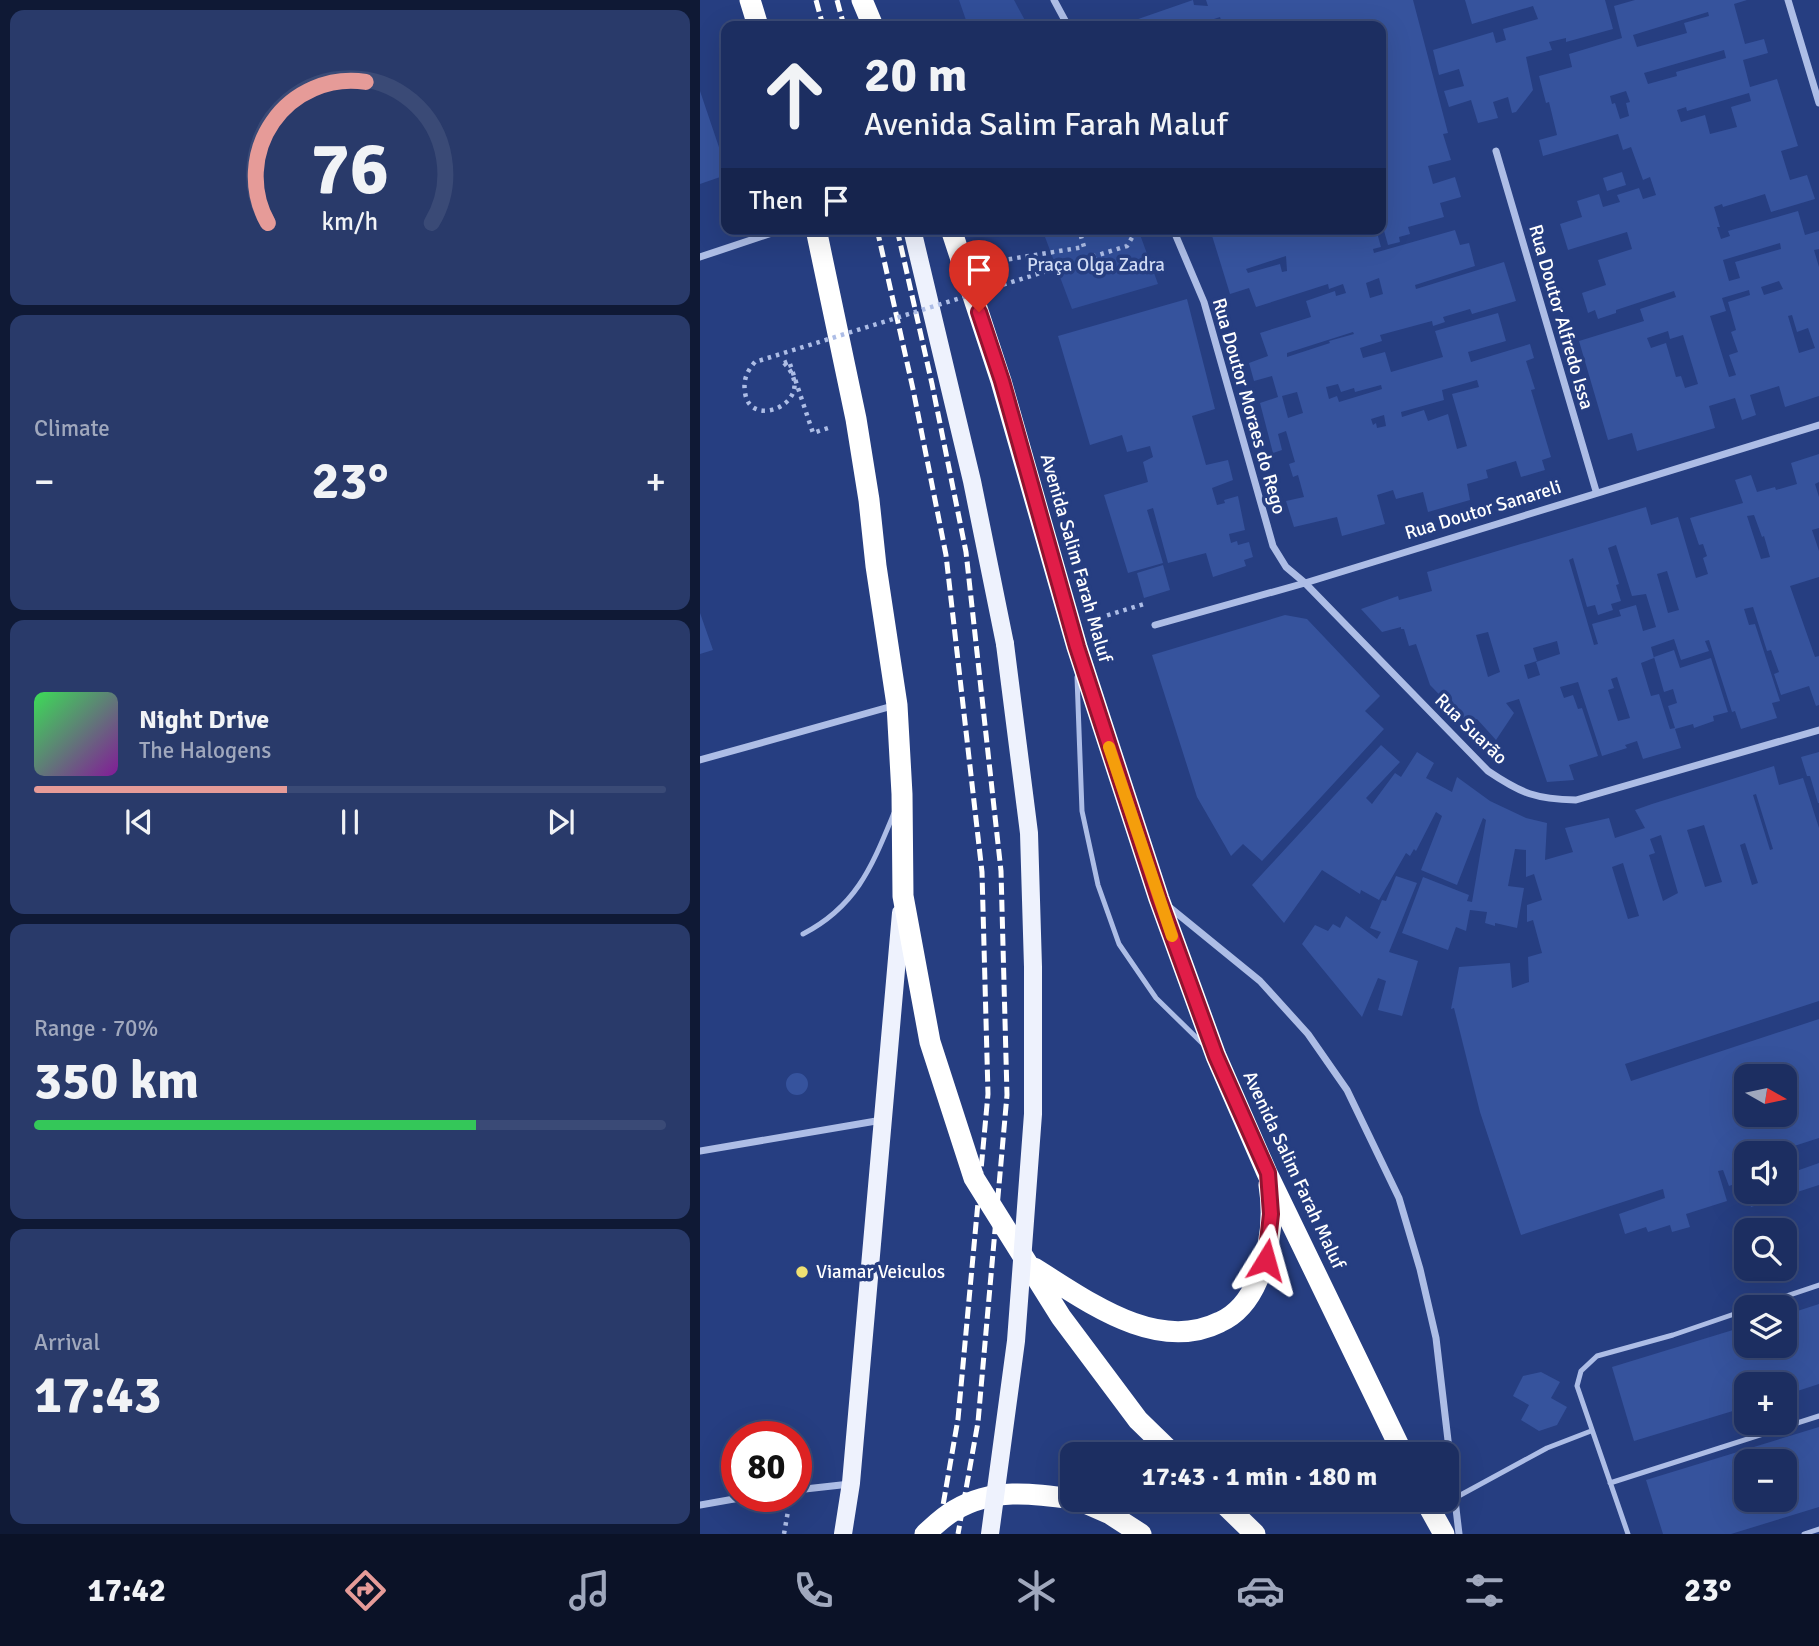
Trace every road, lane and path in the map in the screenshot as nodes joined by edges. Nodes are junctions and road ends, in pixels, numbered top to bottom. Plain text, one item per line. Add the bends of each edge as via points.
1 (750, 0) edge
2 (860, 0) edge
3 (1054, 0) edge
4 (1788, 0) edge
5 (756, 21) edge
6 (863, 21) edge
7 (870, 21) edge
8 (1065, 21) edge
9 (1819, 103) edge
10 (1496, 151) dead end
11 (766, 235) edge
12 (817, 235) edge
13 (913, 235) edge
14 (953, 235) edge
15 (1081, 235) edge
16 (1133, 235) edge
17 (1176, 235) edge
18 (700, 257) edge
19 (965, 267) junction
20 (856, 419) junction
21 (1819, 425) edge
22 (1596, 491) junction
23 (1305, 583) junction
24 (1149, 603) dead end
25 (1091, 621) dead end
26 (1155, 625) dead end
27 (1077, 647) junction
28 (897, 705) junction
29 (1819, 730) edge
30 (700, 760) edge
31 (902, 794) junction
32 (903, 896) junction
33 (1159, 899) junction
34 (803, 934) dead end
35 (1216, 1056) junction
36 (884, 1120) junction
37 (700, 1151) edge
38 (1268, 1173) junction
39 (1029, 1265) junction
40 (1819, 1284) edge
41 (1788, 1295) edge
42 (1734, 1314) edge
43 (1819, 1416) edge
44 (1591, 1431) junction
45 (1161, 1442) edge
46 (1398, 1442) edge
47 (1448, 1442) edge
48 (851, 1483) junction
49 (1610, 1483) junction
50 (812, 1488) edge
51 (1459, 1496) edge
52 (1060, 1497) edge
53 (721, 1501) edge
54 (700, 1505) edge
55 (788, 1512) edge
56 (1105, 1512) edge
57 (1232, 1512) edge
58 (1432, 1512) edge
59 (1457, 1512) edge
60 (1819, 1529) edge
61 (784, 1534) edge
62 (843, 1534) edge
63 (925, 1534) edge
64 (990, 1534) edge
65 (1141, 1534) edge
66 (1255, 1534) edge
67 (1444, 1534) edge
68 (1459, 1534) edge
69 (1628, 1534) edge
70 (1804, 1534) edge

1 - 5 highway
2 - 6 main road
2 - 7 highway
3 - 8 street
4 - 9 street
10 - 22 street, Rua Doutor Alfredo Issa
11 - 18 street
12 - 20 highway
13 - 64 main road, bridge via 1005,644 1029,833 1033,1114 1016,1341
14 - 19 highway, Avenida Salim Farah Maluf
15 - 19 path via 1084,247
16 - 20 path, bridge via 1127,246 755,362 748,371 745,381 750,405 777,410 789,401 794,387 784,363 789,361 813,433
17 - 23 street, Rua Doutor Moraes do Rego via 1204,302 1273,546 1286,568
19 - 27 highway, Avenida Salim Farah Maluf
20 - 28 highway
21 - 22 street, Rua Doutor Sanareli
22 - 23 street, Rua Doutor Sanareli
23 - 26 street, Rua Doutor Sanareli
23 - 29 street, Rua Suarão via 1488,771 1515,790 1545,799 1576,800 1616,790
24 - 25 path
27 - 33 highway, Avenida Salim Farah Maluf
27 - 35 lane via 1082,811 1098,885 1119,944 1156,998
28 - 30 street
28 - 31 highway
31 - 32 highway
31 - 34 lane via 869,873 837,911
32 - 36 main road
32 - 39 highway via 930,1042 974,1178
33 - 35 highway, Avenida Salim Farah Maluf
33 - 47 street via 1260,981 1308,1034 1347,1090 1399,1198 1420,1269 1436,1338
35 - 38 highway, Avenida Salim Farah Maluf
36 - 37 street
36 - 48 main road
38 - 39 highway via 1266,1260 1252,1294 1232,1317 1203,1331 1140,1326
38 - 46 highway, Avenida Salim Farah Maluf
39 - 45 highway via 1138,1420
40 - 41 lane
42 - 44 lane via 1597,1356 1581,1371 1577,1386
43 - 49 lane
44 - 49 lane
44 - 51 lane via 1547,1448
48 - 50 street
48 - 62 main road
49 - 69 lane
52 - 63 highway via 994,1494 955,1510
53 - 54 street
55 - 61 path
56 - 65 highway
57 - 66 highway
58 - 67 highway
59 - 68 street
60 - 70 lane

